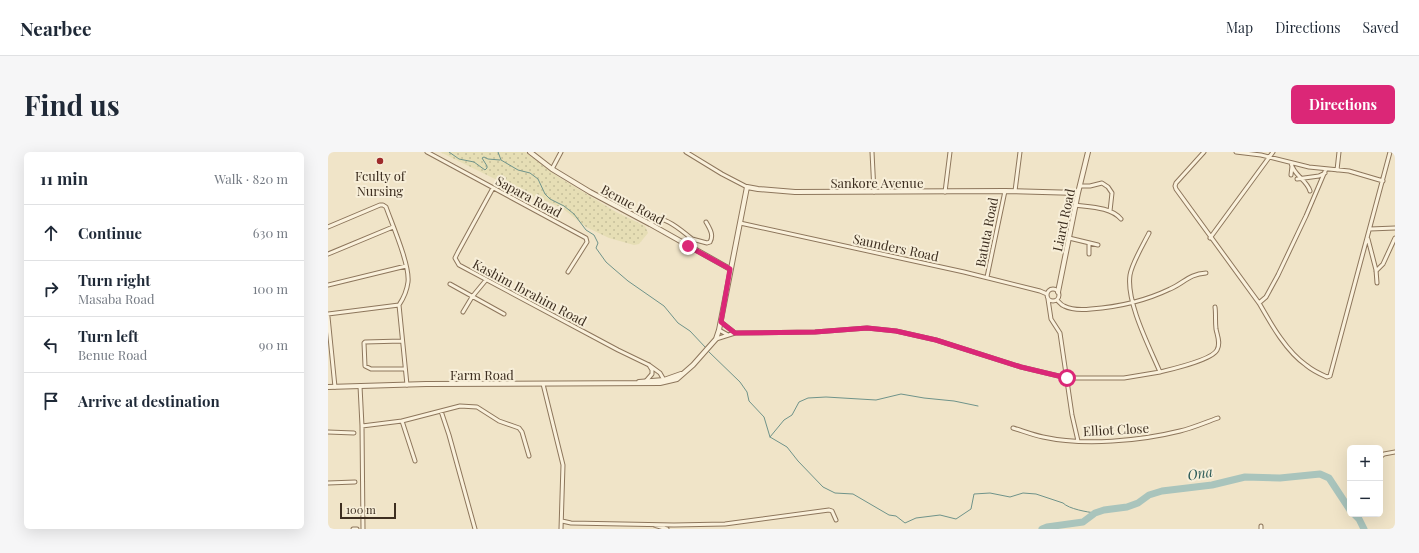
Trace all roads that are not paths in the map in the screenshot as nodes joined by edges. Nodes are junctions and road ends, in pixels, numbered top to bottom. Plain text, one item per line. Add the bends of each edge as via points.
1 (427, 152) edge
2 (530, 152) edge
3 (561, 152) edge
4 (686, 152) edge
5 (872, 152) edge
6 (950, 152) edge
7 (1020, 152) edge
8 (1088, 152) edge
9 (1204, 152) edge
10 (1236, 152) edge
11 (1273, 152) edge
12 (1339, 152) edge
13 (1390, 152) edge
14 (1269, 158) junction
15 (1291, 165) junction
16 (552, 169) junction
17 (1326, 169) junction
18 (1337, 170) junction
19 (1324, 173) junction
20 (1291, 175) dead end
21 (1299, 179) junction
22 (1383, 181) junction
23 (1080, 186) junction
24 (747, 187) junction
25 (493, 188) junction
26 (1005, 190) junction
27 (1015, 191) junction
28 (1310, 191) dead end
29 (874, 192) junction
30 (945, 192) junction
31 (1078, 193) junction
32 (1075, 205) junction
33 (1110, 211) junction
34 (1121, 219) dead end
35 (706, 222) dead end
36 (740, 223) junction
37 (650, 224) junction
38 (328, 227) edge
39 (393, 227) junction
40 (1395, 228) edge
41 (1370, 229) junction
42 (1149, 233) dead end
43 (692, 238) junction
44 (1069, 238) junction
45 (1210, 238) junction
46 (1368, 238) junction
47 (1395, 238) edge
48 (1089, 244) junction
49 (1098, 245) dead end
50 (688, 246) junction
51 (328, 254) edge
52 (1088, 254) dead end
53 (406, 266) junction
54 (730, 269) junction
55 (1376, 271) junction
56 (568, 272) dead end
57 (1206, 273) dead end
58 (987, 278) junction
59 (486, 280) junction
60 (1377, 283) dead end
61 (450, 284) dead end
62 (328, 286) edge
63 (1058, 292) junction
64 (1047, 294) junction
65 (472, 297) junction
66 (1048, 299) junction
67 (1055, 301) junction
68 (1132, 303) junction
69 (1259, 303) junction
70 (399, 305) junction
71 (1049, 307) junction
72 (1215, 307) dead end
73 (463, 312) dead end
74 (328, 314) edge
75 (504, 314) dead end
76 (328, 317) edge
77 (721, 322) junction
78 (719, 330) junction
79 (735, 333) junction
80 (728, 335) junction
81 (716, 339) junction
82 (402, 341) junction
83 (649, 364) junction
84 (405, 369) junction
85 (1160, 372) junction
86 (682, 374) junction
87 (1067, 378) junction
88 (664, 380) junction
89 (646, 381) junction
90 (637, 383) junction
91 (543, 384) junction
92 (407, 385) junction
93 (360, 386) junction
94 (328, 387) edge
95 (335, 387) junction
96 (441, 411) junction
97 (1218, 418) dead end
98 (402, 421) junction
99 (362, 426) junction
100 (1013, 428) dead end
101 (328, 432) edge
102 (354, 433) dead end
103 (1078, 441) junction
104 (1395, 452) edge
105 (1383, 455) edge
106 (529, 456) dead end
107 (415, 461) dead end
108 (355, 482) dead end
109 (328, 483) edge
110 (562, 520) junction
111 (836, 520) dead end
112 (651, 524) junction
113 (705, 524) junction
114 (353, 529) edge
115 (357, 529) edge
116 (363, 529) edge
117 (475, 529) edge
118 (561, 529) edge
119 (667, 529) edge
120 (705, 529) edge

1 - 25 street, Sapara Road
2 - 16 street, Benue Road
3 - 16 street
4 - 24 street, Sankore Avenue
5 - 29 street
6 - 30 street
7 - 27 street
8 - 23 street, Liard Road
9 - 45 street via 1175,186
10 - 14 street
11 - 14 street
12 - 18 street
13 - 22 street
14 - 15 street
14 - 45 street
15 - 17 street
15 - 20 street
15 - 21 street
16 - 37 street, Benue Road
17 - 18 street
17 - 19 street
18 - 22 street
19 - 21 street
19 - 69 street via 1278,275 1266,297
21 - 28 street
22 - 41 street
23 - 31 street, Liard Road
23 - 33 street via 1102,183 1108,187 1112,193
24 - 29 street, Sankore Avenue via 795,192
24 - 36 street
25 - 56 street, Sapara Road via 586,238 587,242
25 - 59 street, Kashim Ibrahim Road via 456,258 459,265
26 - 27 street, Sankore Avenue
26 - 30 street, Sankore Avenue
26 - 58 street, Batuta Road
27 - 31 street, Sankore Avenue
29 - 30 street, Sankore Avenue
31 - 32 street, Liard Road
32 - 33 street
32 - 44 street, Liard Road
33 - 34 street
35 - 43 street via 712,234 710,242
36 - 54 street
36 - 58 street, Saunders Road
37 - 43 street via 656,219 663,219
37 - 50 street, Benue Road
38 - 39 street via 383,205 386,206
39 - 51 street
39 - 53 street
40 - 41 street
41 - 46 street
42 - 68 street via 1132,266
43 - 50 street
44 - 48 street
44 - 63 street, Liard Road
45 - 69 street
46 - 55 street
46 - 69 street via 1330,376 1312,370 1298,359 1270,323
47 - 55 street via 1383,264
48 - 49 street
48 - 52 street
50 - 54 street, Benue Road
53 - 62 street
53 - 70 street via 408,281
54 - 77 street
55 - 60 street
57 - 68 street via 1193,275 1172,288
58 - 64 street, Saunders Road
59 - 65 street
59 - 83 street, Kashim Ibrahim Road
61 - 65 street
63 - 64 street via 1053,289
63 - 67 street via 1059,297
64 - 66 street
65 - 73 street
65 - 75 street
66 - 67 street
66 - 71 street
67 - 68 street via 1063,306 1082,310
67 - 71 street
68 - 85 street
70 - 74 street
70 - 82 street
71 - 87 street via 1051,320 1060,333
72 - 85 street via 1218,350 1203,360
76 - 95 street
77 - 78 street
77 - 79 street
78 - 80 street
78 - 81 street
79 - 80 street
79 - 87 street via 867,328 896,331
80 - 81 street
81 - 86 street
82 - 84 street
82 - 84 street via 365,342 365,366 371,370
83 - 88 street, Kashim Ibrahim Road
83 - 89 street via 652,374
84 - 92 street
85 - 87 street via 1124,378
86 - 88 street, Farm Road
86 - 90 street, Farm Road via 669,382
87 - 103 street
88 - 89 street, Farm Road
89 - 90 street, Farm Road
90 - 91 street, Farm Road
91 - 92 street, Farm Road
91 - 110 street via 563,465
92 - 93 street, Farm Road
93 - 95 street, Farm Road
93 - 99 street
94 - 95 street, Farm Road
96 - 98 street
96 - 106 street via 460,406 477,407 519,428 524,436
96 - 117 street
97 - 103 street, Elliot Close via 1182,431 1155,436
98 - 99 street
98 - 107 street
99 - 116 street
100 - 103 street, Elliot Close via 1043,437
101 - 102 street
104 - 105 street
108 - 109 street
110 - 112 street via 571,523
110 - 118 street
111 - 113 street via 829,510 725,524
112 - 113 street
112 - 119 street
113 - 120 street
114 - 115 street

